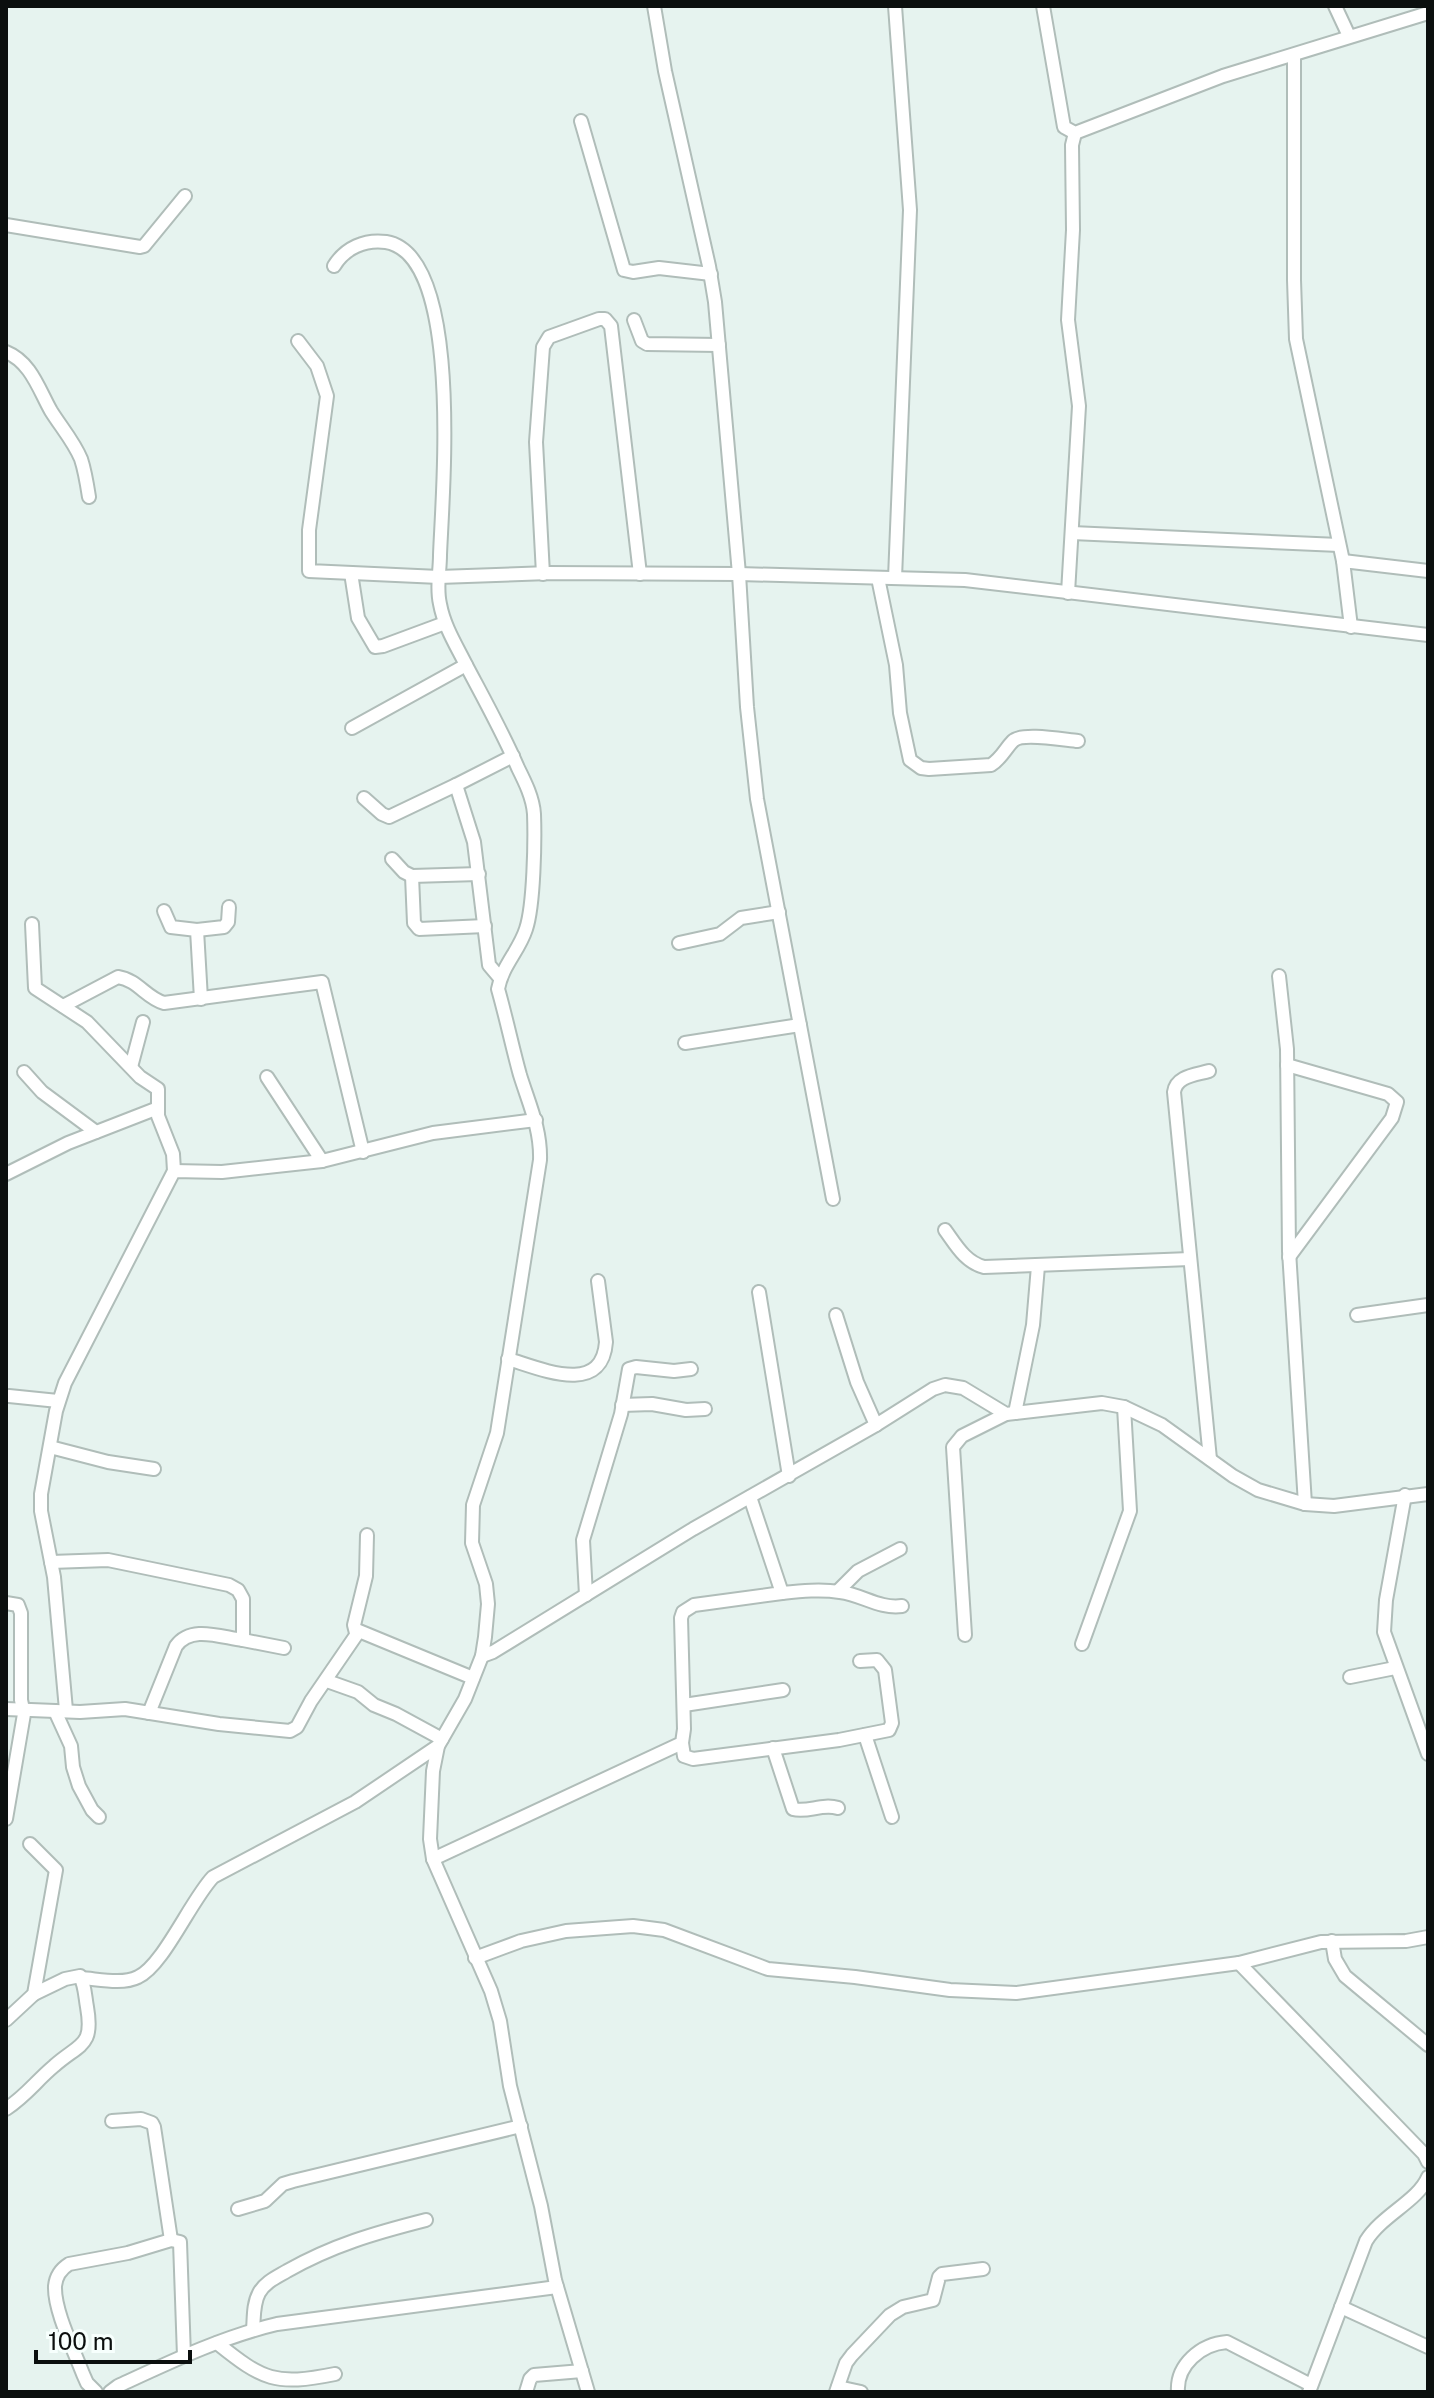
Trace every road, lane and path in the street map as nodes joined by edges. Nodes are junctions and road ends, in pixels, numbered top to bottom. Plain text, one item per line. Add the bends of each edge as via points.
1 (654, 6) edge
2 (895, 6) edge
3 (1043, 6) edge
4 (1335, 6) edge
5 (1428, 13) edge
6 (1349, 36) junction
7 (1294, 56) junction
8 (581, 121) dead end
9 (1075, 133) junction
10 (185, 196) dead end
11 (6, 225) edge
12 (334, 266) dead end
13 (711, 274) junction
14 (634, 320) dead end
15 (298, 341) dead end
16 (719, 345) junction
17 (6, 352) edge
18 (89, 497) dead end
19 (1072, 533) junction
20 (1339, 545) junction
21 (1343, 561) junction
22 (1428, 571) edge
23 (351, 573) junction
24 (543, 574) junction
25 (640, 574) junction
26 (739, 574) junction
27 (439, 577) junction
28 (878, 578) junction
29 (895, 578) junction
30 (1068, 593) junction
31 (445, 623) junction
32 (1351, 627) junction
33 (1428, 635) edge
34 (466, 665) junction
35 (352, 728) dead end
36 (1078, 741) dead end
37 (513, 756) junction
38 (456, 785) junction
39 (364, 798) dead end
40 (392, 859) dead end
41 (479, 874) junction
42 (412, 876) junction
43 (229, 907) dead end
44 (164, 911) dead end
45 (779, 912) junction
46 (32, 924) dead end
47 (485, 926) junction
48 (197, 930) junction
49 (679, 943) dead end
50 (1279, 976) dead end
51 (500, 978) junction
52 (201, 999) junction
53 (63, 1006) junction
54 (143, 1022) dead end
55 (800, 1025) junction
56 (685, 1043) dead end
57 (1287, 1065) junction
58 (131, 1067) junction
59 (1209, 1071) dead end
60 (24, 1072) dead end
61 (267, 1077) dead end
62 (158, 1108) junction
63 (536, 1120) junction
64 (96, 1132) junction
65 (363, 1152) junction
66 (322, 1161) junction
67 (174, 1171) junction
68 (6, 1174) edge
69 (833, 1199) dead end
70 (945, 1230) dead end
71 (1289, 1257) junction
72 (1190, 1259) junction
73 (1038, 1266) junction
74 (598, 1281) dead end
75 (759, 1292) dead end
76 (1428, 1305) edge
77 (836, 1315) dead end
78 (1357, 1315) dead end
79 (508, 1359) junction
80 (691, 1369) dead end
81 (9, 1396) dead end
82 (58, 1401) junction
83 (622, 1405) junction
84 (1124, 1407) junction
85 (705, 1409) dead end
86 (1010, 1413) junction
87 (876, 1425) junction
88 (50, 1447) junction
89 (1210, 1459) junction
90 (154, 1469) dead end
91 (789, 1476) junction
92 (1428, 1494) edge
93 (1405, 1495) junction
94 (750, 1497) junction
95 (1305, 1504) junction
96 (367, 1535) dead end
97 (900, 1549) dead end
98 (51, 1562) junction
99 (838, 1591) junction
100 (782, 1593) junction
101 (586, 1595) junction
102 (6, 1603) edge
103 (902, 1606) dead end
104 (356, 1633) junction
105 (965, 1635) dead end
106 (243, 1640) junction
107 (1082, 1644) dead end
108 (284, 1648) dead end
109 (482, 1656) junction
110 (860, 1661) dead end
111 (1395, 1668) junction
112 (1350, 1677) dead end
113 (473, 1678) junction
114 (327, 1681) junction
115 (783, 1690) dead end
116 (684, 1705) junction
117 (6, 1709) edge
118 (24, 1710) junction
119 (60, 1710) junction
120 (149, 1713) junction
121 (865, 1735) junction
122 (440, 1743) junction
123 (682, 1743) junction
124 (773, 1748) junction
125 (1428, 1754) edge
126 (838, 1808) dead end
127 (99, 1817) dead end
128 (892, 1817) dead end
129 (6, 1819) edge
130 (30, 1844) dead end
131 (433, 1859) junction
132 (1428, 1937) edge
133 (1332, 1941) junction
134 (475, 1958) junction
135 (1239, 1963) junction
136 (81, 1978) junction
137 (34, 1994) junction
138 (6, 2020) edge
139 (1428, 2045) edge
140 (6, 2109) edge
141 (112, 2121) dead end
142 (521, 2126) junction
143 (1428, 2162) edge
144 (1428, 2177) edge
145 (238, 2209) dead end
146 (426, 2220) dead end
147 (171, 2240) junction
148 (983, 2269) dead end
149 (557, 2287) junction
150 (1341, 2307) junction
151 (253, 2330) junction
152 (217, 2343) junction
153 (1428, 2347) edge
154 (184, 2356) junction
155 (582, 2371) junction
156 (335, 2374) dead end
157 (1310, 2389) edge
158 (837, 2390) edge
159 (96, 2392) edge
160 (110, 2392) edge
161 (526, 2392) edge
162 (588, 2392) edge
163 (861, 2392) edge
164 (1178, 2392) edge

1 - 13 street
2 - 29 street via 910,210
3 - 9 street via 1064,127
4 - 6 street
5 - 6 street
6 - 7 street
7 - 9 street via 1223,76
7 - 20 street via 1296,339
8 - 13 street via 624,270
9 - 19 street via 1068,320 1079,406
10 - 11 street via 140,247
12 - 27 street via 351,248 392,243 419,267 427,287 444,382
13 - 16 street
14 - 16 street via 647,344
15 - 23 street via 317,366 327,396 309,530 309,571
16 - 26 street
17 - 18 street via 17,357 35,380 77,449
19 - 20 street
19 - 30 street
20 - 21 street
21 - 22 street
21 - 32 street
23 - 27 street
23 - 31 street via 358,618 375,647
24 - 25 street
24 - 25 street via 536,442 543,347 549,337 599,319 611,326
24 - 27 street
25 - 26 street
26 - 28 street
26 - 45 street via 755,783
27 - 31 street
28 - 29 street
28 - 36 street via 907,752 915,765 981,768 1000,760 1022,736
29 - 30 street via 965,580
30 - 32 street
31 - 34 street
32 - 33 street
34 - 35 street
34 - 37 street
37 - 38 street
37 - 51 street via 534,811 533,860 527,927
38 - 39 street via 389,817
38 - 41 street
40 - 42 street
41 - 42 street
41 - 47 street
42 - 47 street via 414,923 419,929
43 - 48 street via 224,927
44 - 48 street via 171,927
45 - 49 street via 741,918 720,934
45 - 55 street
46 - 53 street via 35,988
47 - 51 street via 489,965
48 - 52 street
50 - 57 street
51 - 63 street via 498,989
52 - 53 street via 158,1001 135,982 118,977
52 - 65 street via 322,982
53 - 58 street via 87,1022
54 - 58 street
55 - 56 street
55 - 69 street
57 - 71 street
57 - 71 street via 1388,1094 1397,1102 1392,1118
58 - 62 street via 158,1089
59 - 72 street via 1174,1086
60 - 64 street
61 - 66 street
62 - 64 street
62 - 67 street
63 - 65 street via 433,1133
63 - 79 street via 540,1160
64 - 68 street
65 - 66 street
66 - 67 street via 222,1172
67 - 82 street
70 - 73 street via 974,1264
71 - 95 street
72 - 73 street
72 - 89 street
73 - 86 street via 1033,1325
74 - 79 street via 606,1342 598,1363 572,1376
75 - 91 street
76 - 78 street
77 - 87 street
79 - 109 street via 497,1433 471,1524 488,1604
80 - 83 street via 633,1367
81 - 82 street
82 - 88 street
83 - 85 street
83 - 101 street via 583,1540
84 - 86 street via 1102,1403
84 - 89 street via 1162,1425
84 - 107 street via 1130,1511
86 - 87 street via 963,1388 945,1385
86 - 105 street via 962,1436 953,1447
87 - 91 street
88 - 90 street
88 - 98 street via 41,1511
89 - 95 street via 1258,1490
91 - 94 street
92 - 93 street
93 - 95 street via 1334,1506
93 - 111 street via 1384,1616
94 - 100 street
94 - 101 street
96 - 104 street
97 - 99 street via 858,1571
98 - 106 street via 108,1560 235,1587 243,1599
98 - 119 street
99 - 100 street
99 - 103 street via 883,1607
100 - 116 street via 694,1605 683,1612
101 - 109 street
102 - 118 street via 18,1605 21,1613
104 - 113 street via 363,1631
104 - 114 street
106 - 108 street
106 - 120 street via 197,1633 182,1637
109 - 113 street
110 - 121 street via 882,1664 892,1723 889,1730
111 - 112 street
111 - 125 street
113 - 122 street
114 - 120 street via 290,1731
114 - 122 street via 358,1692
115 - 116 street
116 - 123 street
117 - 118 street
118 - 119 street
118 - 129 street
119 - 120 street
119 - 127 street via 79,1786
121 - 124 street
121 - 128 street
122 - 131 street via 431,1797
122 - 136 street via 355,1802 213,1877 155,1962 137,1978
123 - 124 street via 689,1759
123 - 131 street
124 - 126 street via 793,1809
130 - 137 street via 56,1870
131 - 134 street
132 - 133 street
133 - 135 street
133 - 139 street via 1345,1976
134 - 135 street via 566,1931 633,1926 664,1930 768,1969 950,1990 1016,1993
134 - 142 street via 500,2021
135 - 143 street
136 - 137 street via 65,1979
136 - 140 street via 90,2027 86,2041
137 - 138 street
141 - 147 street via 141,2119 154,2127
142 - 145 street via 293,2181 265,2201
142 - 149 street
144 - 150 street via 1366,2241
146 - 151 street via 349,2241 271,2280 256,2301
147 - 154 street via 182,2247
147 - 159 street via 69,2264 57,2276 62,2317 87,2383
148 - 158 street via 942,2274 933,2300 896,2310 852,2355
149 - 151 street
149 - 155 street
150 - 153 street
150 - 157 street
151 - 152 street
152 - 154 street
152 - 156 street via 258,2374 272,2378 290,2381
154 - 160 street
155 - 161 street via 534,2375
155 - 162 street
157 - 164 street via 1227,2342 1193,2356 1182,2369
158 - 163 street

